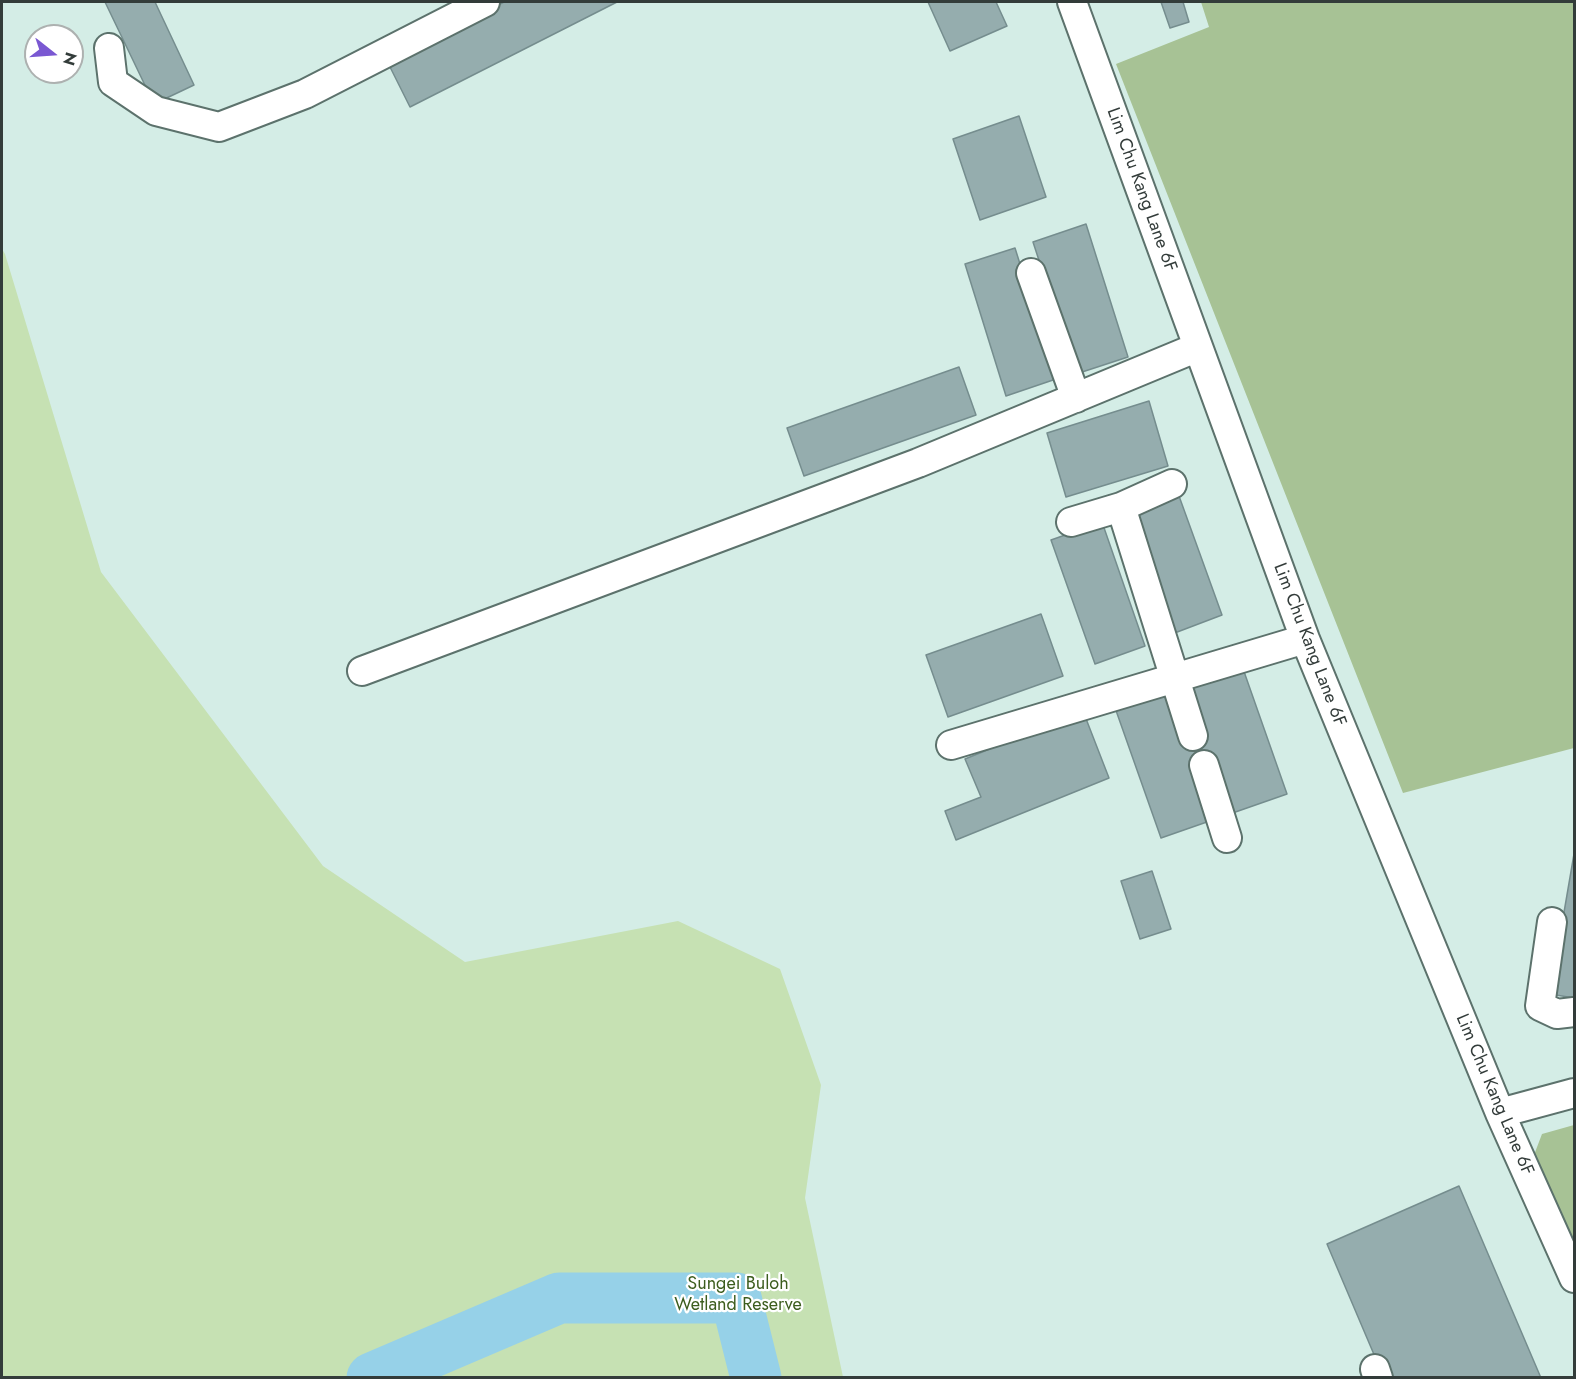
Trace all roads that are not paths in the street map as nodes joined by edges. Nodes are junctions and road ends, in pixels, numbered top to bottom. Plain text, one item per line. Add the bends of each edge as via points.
1 (485, 2) edge
2 (1072, 2) edge
3 (109, 48) dead end
4 (1031, 273) dead end
5 (1198, 347) junction
6 (1076, 398) junction
7 (1172, 484) dead end
8 (1120, 507) junction
9 (1071, 522) dead end
10 (1305, 639) junction
11 (362, 671) dead end
12 (1176, 677) junction
13 (1194, 736) dead end
14 (951, 745) dead end
15 (1204, 765) dead end
16 (1227, 838) dead end
17 (1552, 922) dead end
18 (1575, 1012) edge
19 (1575, 1093) edge
20 (1500, 1113) junction
21 (1575, 1278) edge

1 - 3 street via 305,94 219,127 156,111 113,82
2 - 5 street, Lim Chu Kang Lane 6F
4 - 6 street
5 - 6 street
5 - 10 street, Lim Chu Kang Lane 6F
6 - 11 street via 918,463
7 - 8 street
8 - 9 street
8 - 12 street
10 - 12 street
10 - 20 street, Lim Chu Kang Lane 6F
12 - 13 street
12 - 14 street
15 - 16 street
17 - 18 street via 1540,1006 1557,1014
19 - 20 street
20 - 21 street, Lim Chu Kang Lane 6F

